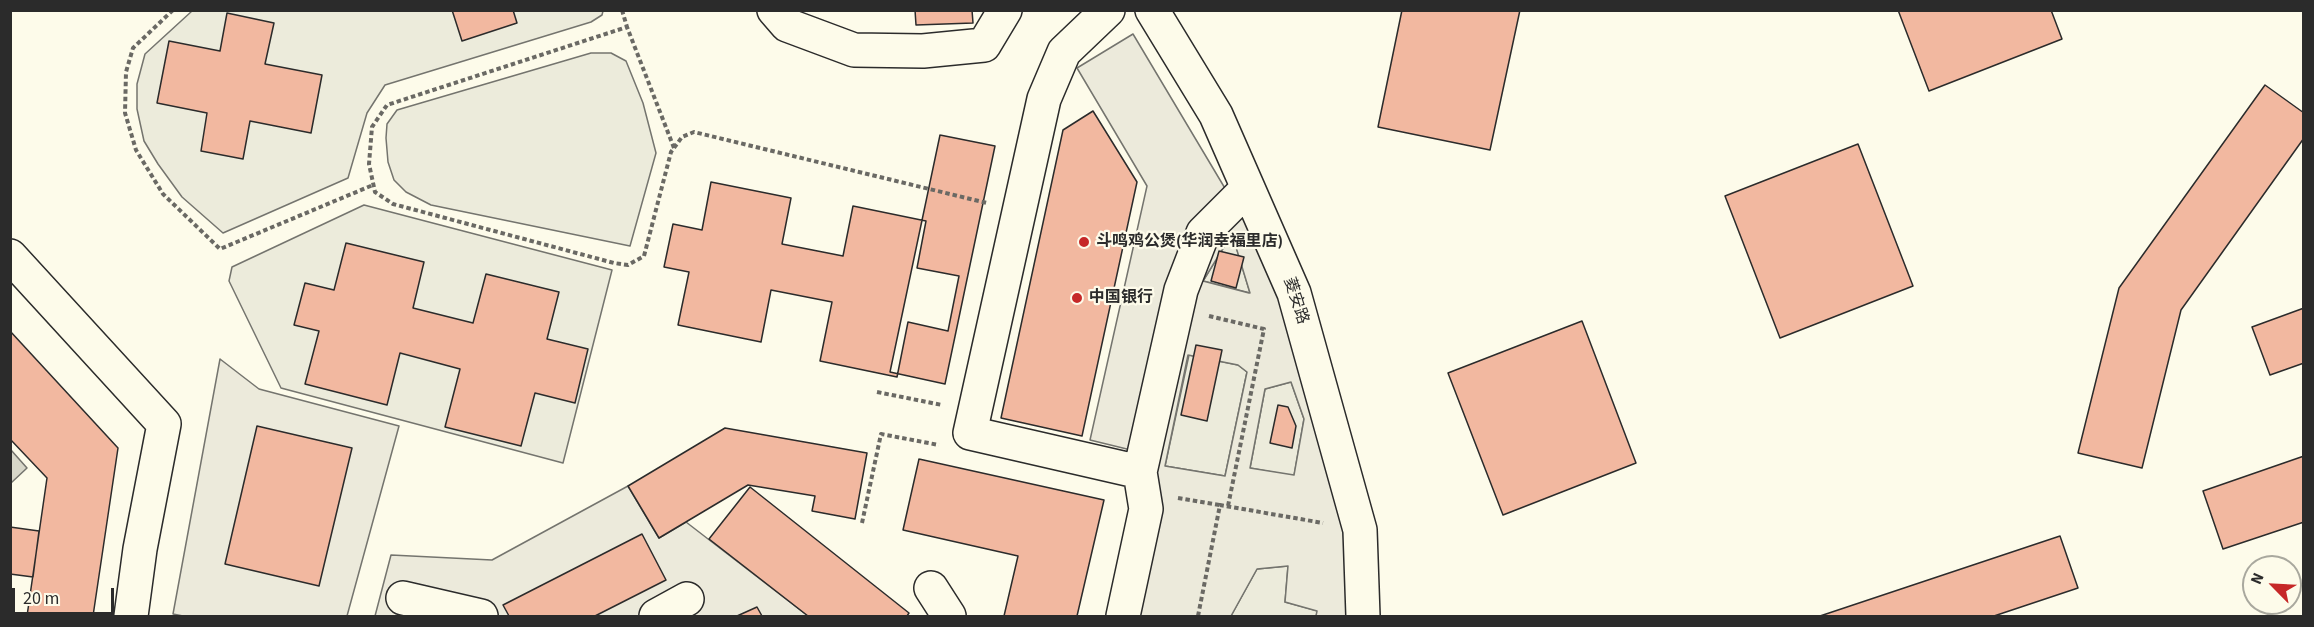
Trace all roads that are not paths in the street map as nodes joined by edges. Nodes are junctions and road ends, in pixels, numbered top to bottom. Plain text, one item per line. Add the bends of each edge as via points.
1 (774, 10) edge
2 (1005, 10) edge
3 (1108, 10) edge
4 (1152, 10) edge
5 (1248, 188) junction
6 (10, 255) edge
7 (1143, 482) junction
8 (931, 588) dead end
9 (403, 598) dead end
10 (687, 599) dead end
11 (131, 616) edge
12 (481, 616) edge
13 (656, 616) edge
14 (949, 616) edge
15 (1123, 616) edge
16 (1363, 616) edge

1 - 2 street via 788,25 854,50 923,51 984,45
3 - 7 street via 1064,52 1044,99 970,433
4 - 5 street, 菱安路 via 1216,115
5 - 7 street via 1203,233 1181,290
5 - 16 street, 菱安路 via 1294,293 1360,530
6 - 11 street via 164,424
7 - 15 street via 1146,509
8 - 14 street
9 - 12 street
10 - 13 street

